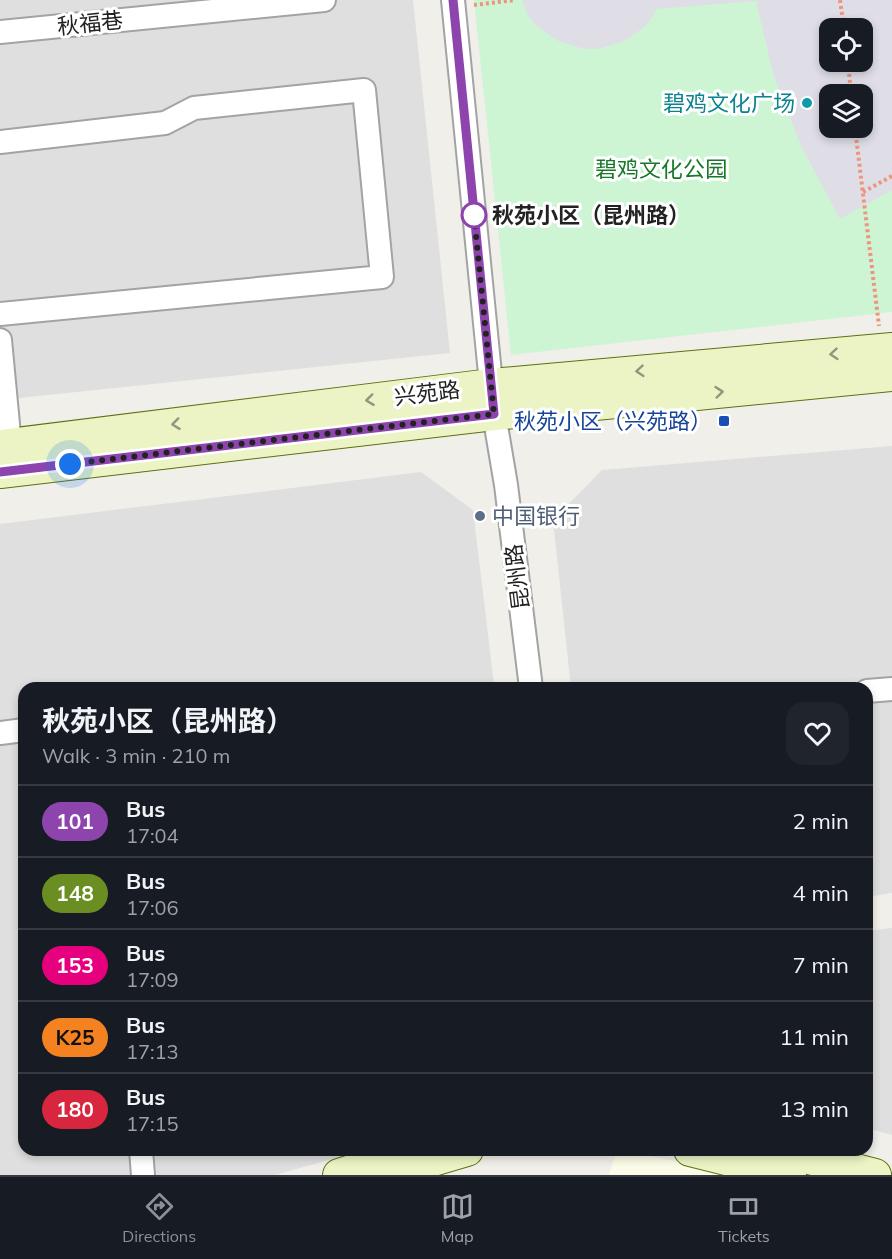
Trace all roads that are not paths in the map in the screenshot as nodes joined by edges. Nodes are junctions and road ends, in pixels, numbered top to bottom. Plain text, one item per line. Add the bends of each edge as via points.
1 (324, 0) edge
2 (454, 4) edge
3 (0, 33) edge
4 (0, 142) edge
5 (0, 314) edge
6 (0, 340) edge
7 (889, 358) edge
8 (492, 399) junction
9 (3, 454) edge
10 (523, 682) edge
11 (892, 689) edge
12 (873, 691) edge
13 (18, 731) edge
14 (0, 733) edge
15 (141, 1156) edge
16 (396, 1156) edge
17 (446, 1156) edge
18 (714, 1156) edge
19 (801, 1156) edge
20 (143, 1175) edge
21 (339, 1175) edge
22 (382, 1175) edge
23 (790, 1175) edge
24 (875, 1175) edge

1 - 3 street, 秋福巷
2 - 8 street, 昆州路
4 - 5 street via 165,123 194,108 364,90 382,277
6 - 9 street
7 - 8 main road, 兴苑路
8 - 9 main road, 兴苑路
8 - 10 street, 昆州路 via 506,485
11 - 12 street
13 - 14 street
15 - 20 street
16 - 21 main road
17 - 22 main road
18 - 23 main road
19 - 24 main road

